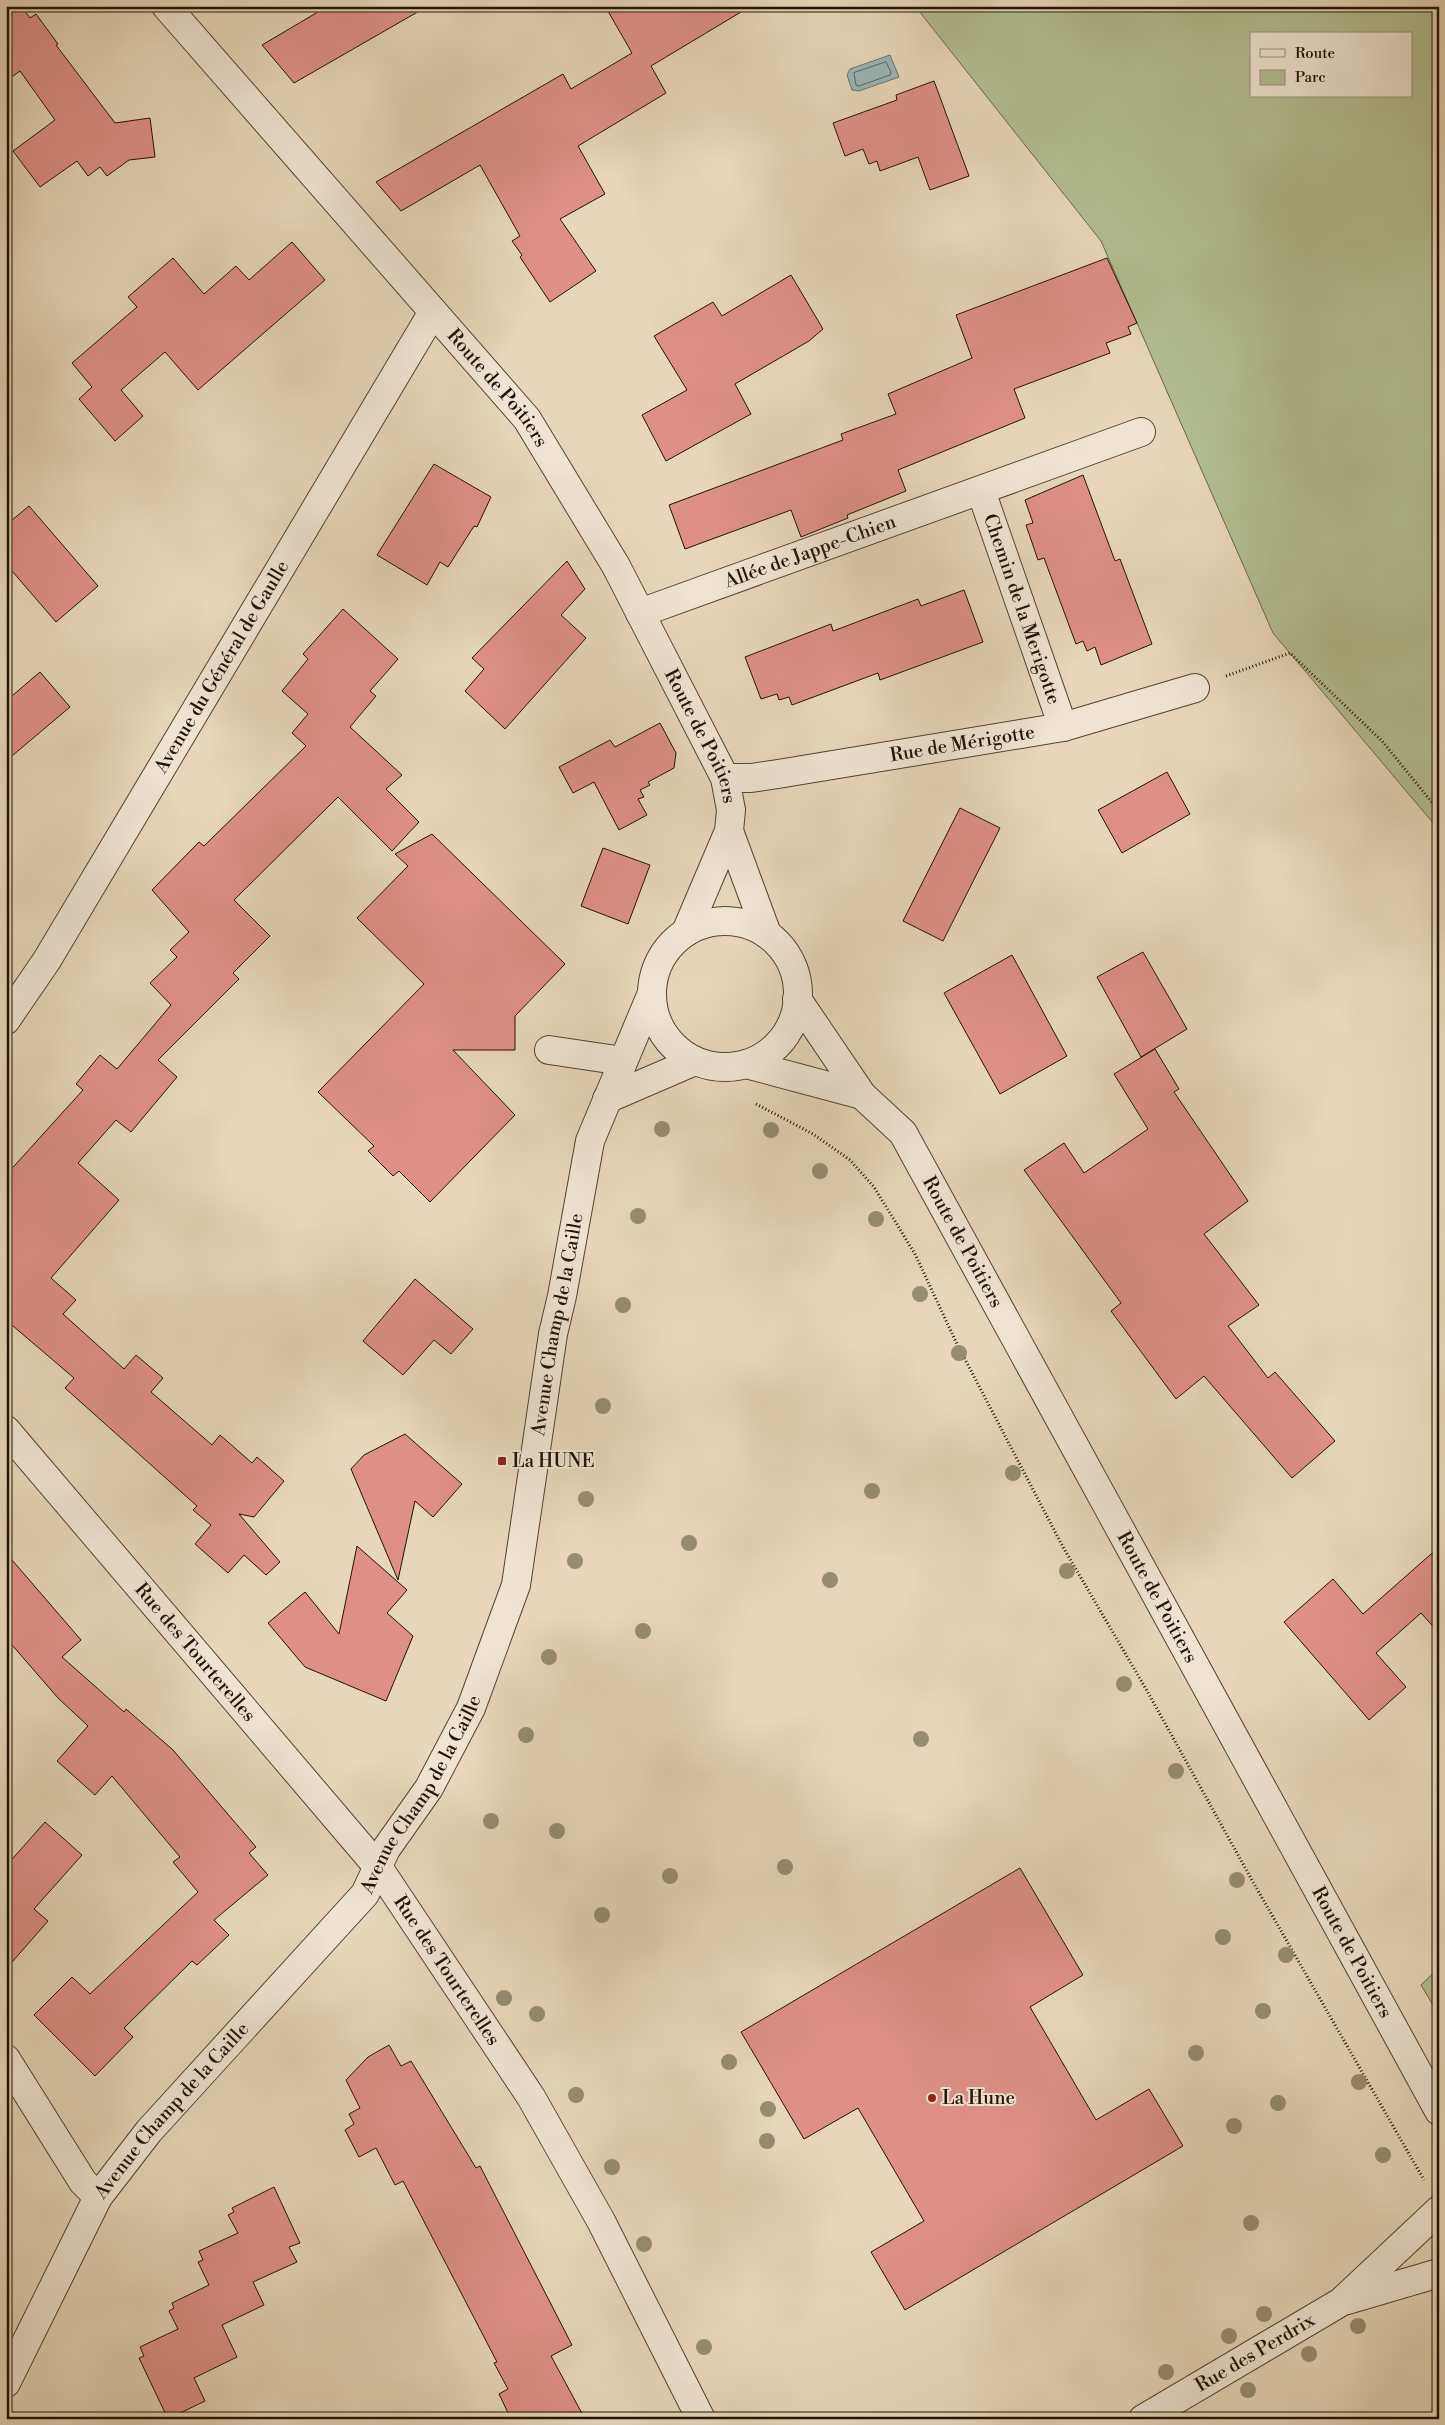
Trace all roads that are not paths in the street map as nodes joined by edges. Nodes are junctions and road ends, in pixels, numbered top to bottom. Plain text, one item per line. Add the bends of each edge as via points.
1 (166, 6) edge
2 (433, 312) junction
3 (1141, 432) dead end
4 (981, 491) junction
5 (640, 612) junction
6 (1195, 688) road end
7 (1063, 727) junction
8 (726, 778) junction
9 (729, 831) junction
10 (686, 932) junction
11 (767, 934) junction
12 (652, 993) junction
13 (798, 999) junction
14 (6, 1020) edge
15 (549, 1050) dead end
16 (623, 1061) junction
17 (695, 1061) junction
18 (746, 1064) junction
19 (862, 1095) junction
20 (607, 1099) junction
21 (6, 1430) edge
22 (378, 1867) junction
23 (6, 2059) edge
24 (1439, 2111) edge
25 (98, 2197) junction
26 (1434, 2199) edge
27 (1439, 2273) edge
28 (1341, 2302) junction
29 (6, 2384) edge
30 (701, 2419) edge
31 (1143, 2419) edge

1 - 2 street, Route de Poitiers
2 - 5 street, Route de Poitiers via 527,420 616,566
2 - 14 street, Avenue du Général de Gaulle via 57,943
3 - 4 street, Allée de Jappe-Chien
4 - 5 street, Allée de Jappe-Chien
4 - 7 street, Chemin de la Merigotte
5 - 8 street, Route de Poitiers
6 - 7 street, Rue de Mérigotte
7 - 8 street, Rue de Mérigotte via 778,774
8 - 9 street, Route de Poitiers via 731,810
9 - 10 street, Route de Poitiers
9 - 11 street, Route de Poitiers
10 - 11 street via 714,921 742,922
10 - 12 street via 664,952 653,978
11 - 13 street via 788,955 798,984
12 - 16 street, Avenue Champ de la Caille
12 - 17 street via 652,1007 662,1034 684,1056
13 - 18 street via 797,1011 785,1037 764,1057
13 - 19 street, Route de Poitiers
15 - 16 street
16 - 20 street, Avenue Champ de la Caille
17 - 18 street via 708,1067 736,1068
17 - 20 street
18 - 19 street, Route de Poitiers
19 - 24 street, Route de Poitiers via 902,1133
20 - 22 street, Avenue Champ de la Caille via 590,1141 553,1334 516,1585 471,1708 429,1788
21 - 22 street, Rue des Tourterelles
22 - 25 street, Avenue Champ de la Caille via 365,1894 149,2131
22 - 30 street, Rue des Tourterelles via 532,2097 601,2221
23 - 25 street via 83,2182
25 - 29 street, Avenue Champ de la Caille
26 - 28 street, Rue des Perdrix
27 - 28 street, Rue des Perdrix
28 - 31 street, Rue des Perdrix

